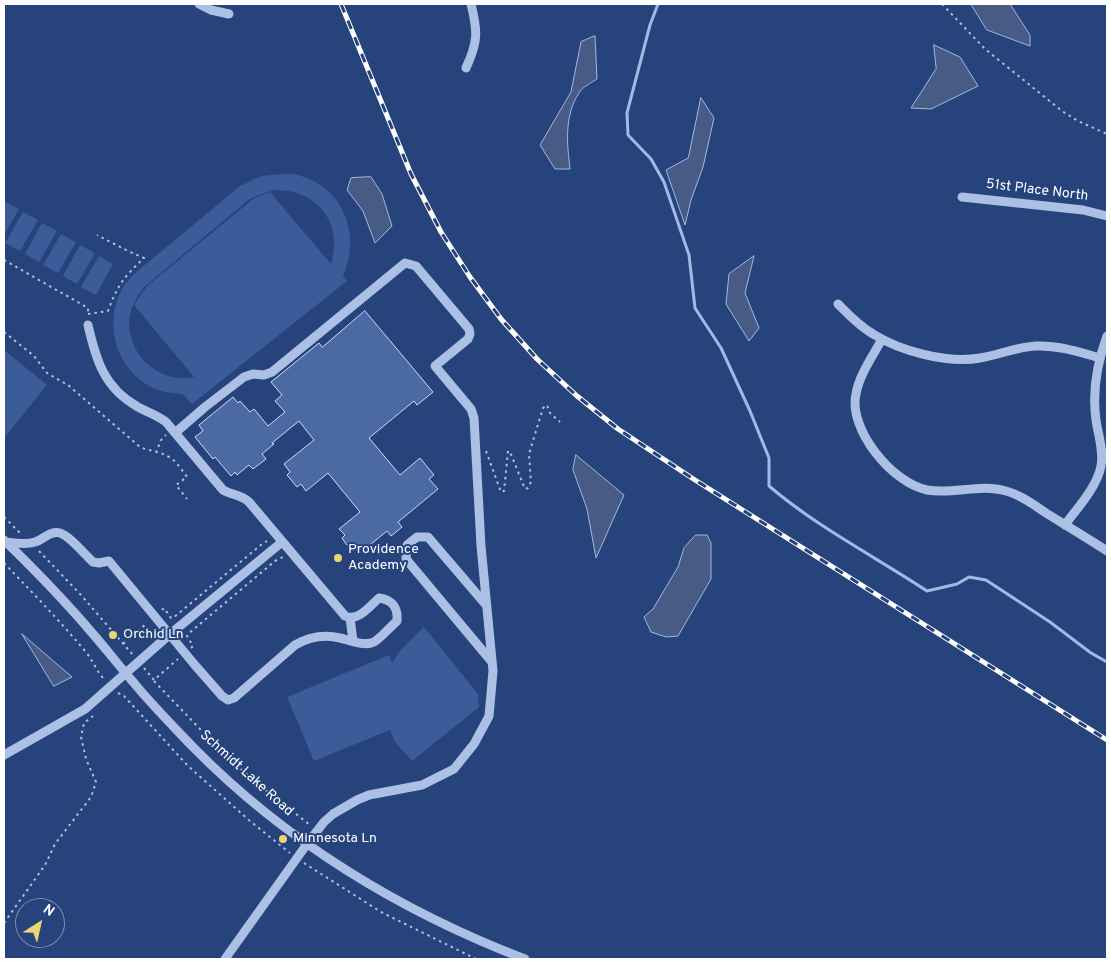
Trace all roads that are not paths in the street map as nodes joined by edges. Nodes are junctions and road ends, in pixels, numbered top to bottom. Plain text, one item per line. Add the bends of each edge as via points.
1 (199, 4) edge
2 (471, 4) edge
3 (229, 14) dead end
4 (466, 68) dead end
5 (962, 197) dead end
6 (1107, 216) edge
7 (838, 304) dead end
8 (88, 325) road end
9 (1107, 336) edge
10 (882, 339) junction
11 (1100, 358) junction
12 (173, 430) junction
13 (1066, 525) junction
14 (5, 541) edge
15 (282, 542) junction
16 (1107, 551) edge
17 (487, 606) junction
18 (350, 618) junction
19 (169, 635) junction
20 (353, 641) junction
21 (492, 662) junction
22 (126, 674) junction
23 (4, 755) edge
24 (308, 844) junction
25 (225, 959) edge
26 (525, 959) edge

1 - 3 street
2 - 4 street via 476,24 475,47
5 - 6 street, 51st Place North via 1083,210
7 - 10 street via 854,320
8 - 12 street via 96,360 116,390 139,408 159,416
9 - 11 street
10 - 11 street via 951,360 979,358 1034,346 1057,347
10 - 13 street via 858,385 854,407 860,428 889,469 910,484 927,490 992,488 1008,491
11 - 13 street via 1095,405 1102,464 1093,485
12 - 15 street via 223,490 244,497
12 - 17 street via 244,377 272,372 406,263 416,266 469,329 468,339 435,366 471,409 474,418
13 - 16 street
14 - 19 street via 31,543 59,532 66,536 93,562 109,561
14 - 22 street, Schmidt Lake Road via 80,619
15 - 18 street
15 - 19 street
17 - 21 street
17 - 21 street via 428,537 417,537 407,545 406,559
18 - 20 street
18 - 20 street via 356,617 379,598 391,602 397,614 397,621 373,642
19 - 20 street via 228,700 304,640 326,636
19 - 22 street
21 - 24 street via 489,716 474,744 454,769 422,785 357,800 333,814
22 - 23 street via 85,709
22 - 24 street, Schmidt Lake Road via 194,748 238,789
24 - 25 street
24 - 26 street, Schmidt Lake Road via 426,916

